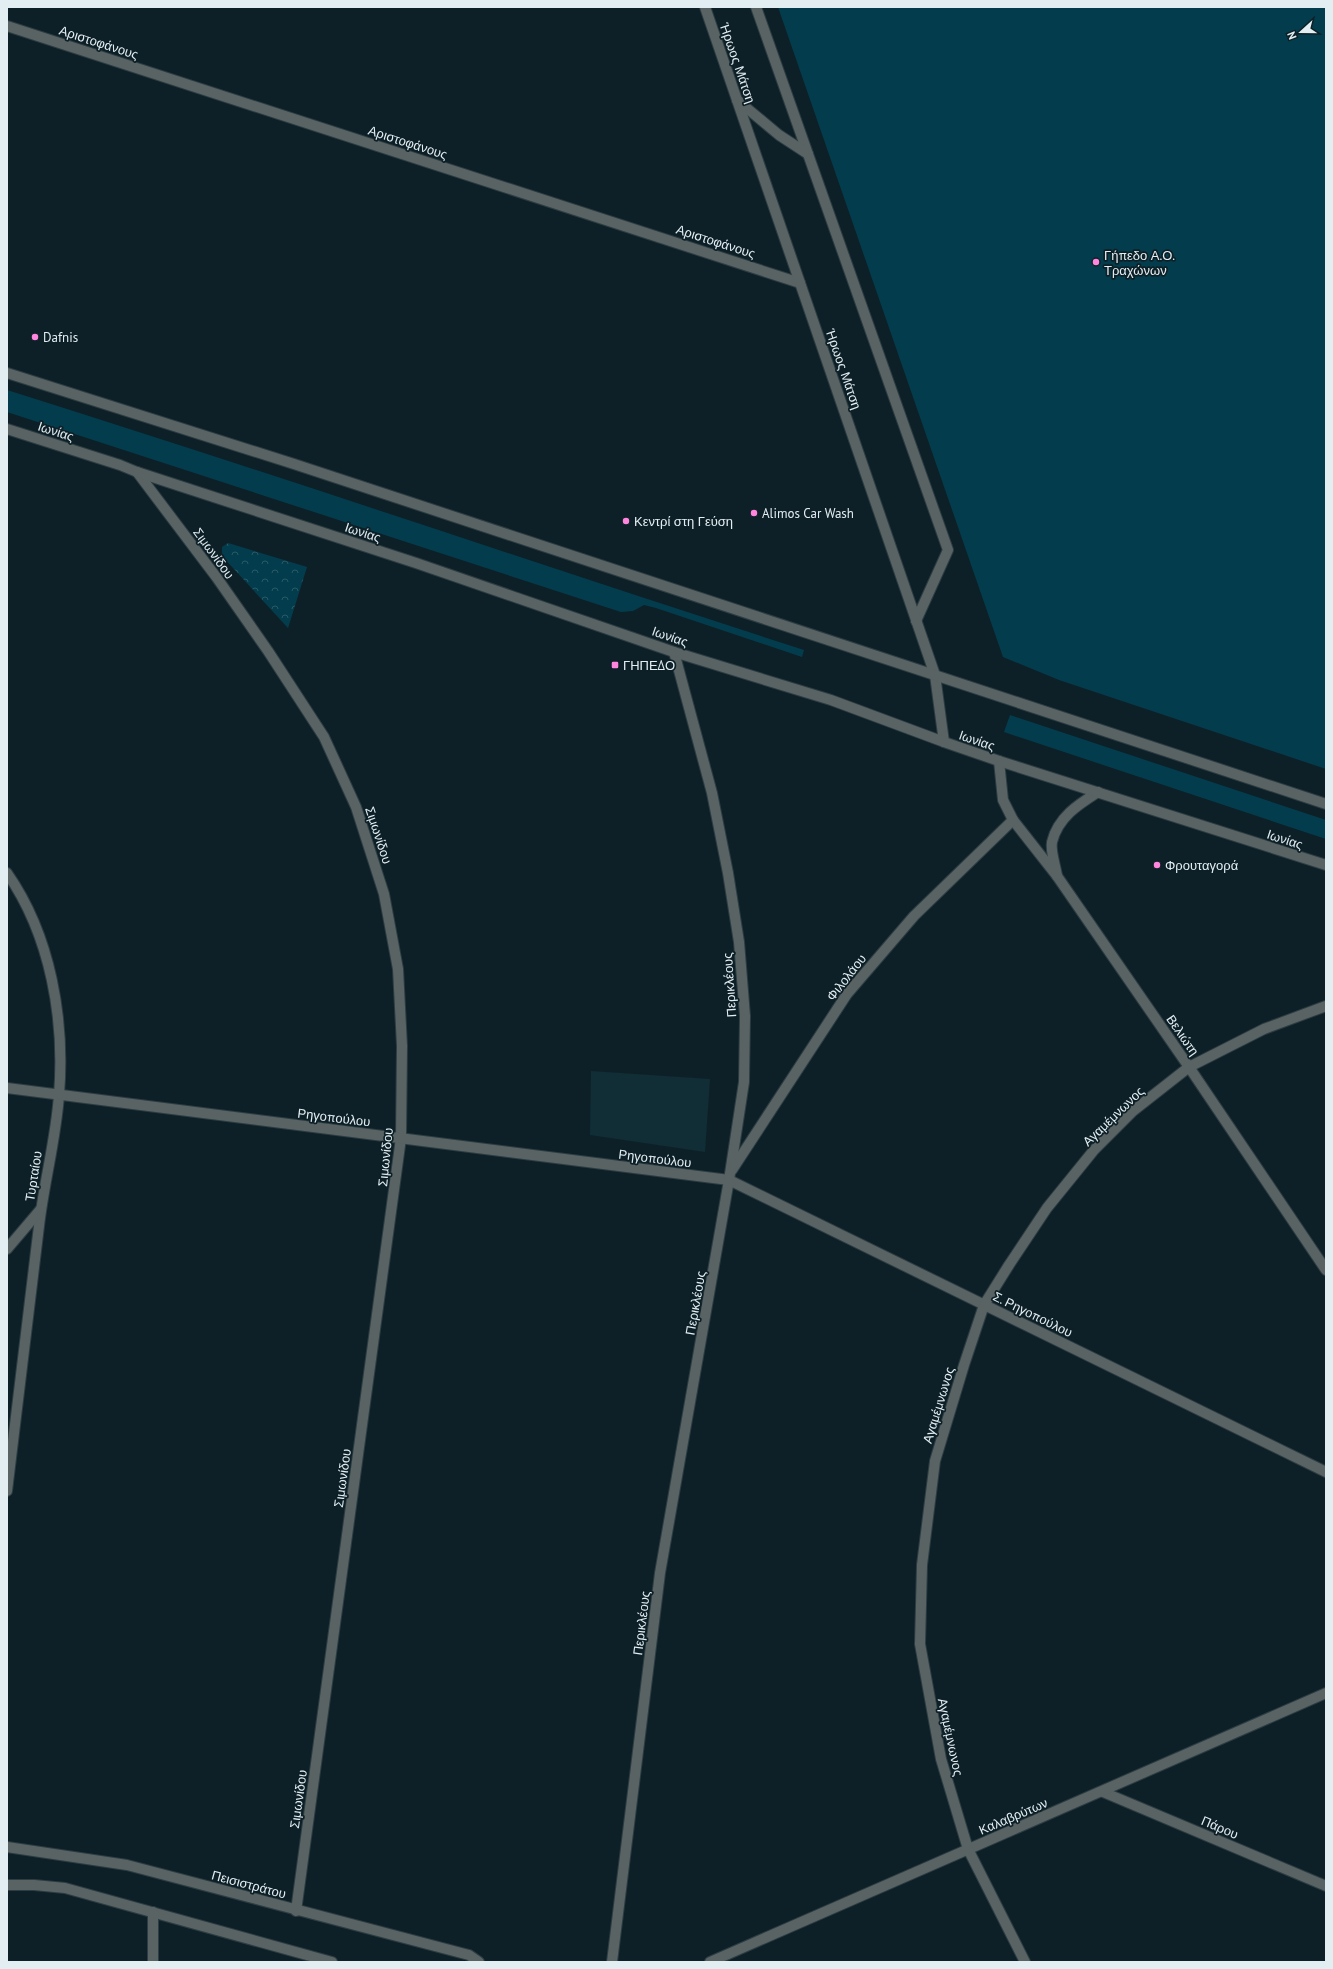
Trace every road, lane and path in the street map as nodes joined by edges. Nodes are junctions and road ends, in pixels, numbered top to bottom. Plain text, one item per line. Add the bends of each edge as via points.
1 (705, 7) edge
2 (756, 7) edge
3 (7, 26) edge
4 (737, 100) junction
5 (808, 154) junction
6 (800, 283) junction
7 (7, 373) edge
8 (7, 429) edge
9 (137, 472) junction
10 (916, 621) junction
11 (674, 652) junction
12 (935, 675) junction
13 (944, 742) junction
14 (999, 761) junction
15 (1098, 792) junction
16 (1326, 804) edge
17 (1012, 820) junction
18 (1326, 865) edge
19 (7, 873) edge
20 (1057, 876) junction
21 (1326, 1006) edge
22 (1189, 1067) junction
23 (7, 1088) edge
24 (59, 1095) junction
25 (401, 1138) junction
26 (729, 1177) junction
27 (41, 1209) junction
28 (7, 1249) edge
29 (1326, 1270) edge
30 (984, 1305) junction
31 (1326, 1472) edge
32 (7, 1491) edge
33 (1326, 1693) edge
34 (1103, 1792) junction
35 (7, 1847) edge
36 (968, 1849) junction
37 (7, 1885) edge
38 (1326, 1886) edge
39 (296, 1911) junction
40 (153, 1912) junction
41 (153, 1962) edge
42 (332, 1962) edge
43 (480, 1962) edge
44 (612, 1962) edge
45 (710, 1962) edge
46 (1024, 1962) edge

1 - 4 street, Ήρωος Μάτση
2 - 5 street
3 - 6 street, Αριστοφάνους
4 - 5 street via 779,135
4 - 6 street, Ήρωος Μάτση
5 - 10 street via 948,550
6 - 10 street, Ήρωος Μάτση
7 - 12 street via 294,464
8 - 9 street, Ιωνίας
9 - 11 street, Ιωνίας via 416,562
9 - 25 street, Σιμωνίδου via 217,578 281,671 324,737 356,807 384,894 398,969 402,1046
10 - 12 street, Ήρωος Μάτση
11 - 13 street, Ιωνίας via 831,700
11 - 26 street, Περικλέους via 712,793 739,942 746,1016 744,1082
12 - 13 street, Ήρωος Μάτση
12 - 16 street
13 - 14 street, Ιωνίας
14 - 15 street, Ιωνίας
14 - 17 street, Βελιώτη via 1003,800
15 - 18 street, Ιωνίας
15 - 20 street via 1076,806 1062,820 1052,843
17 - 20 street, Βελιώτη
17 - 26 street, Φιλολάου via 914,916 847,994
19 - 24 street, Τυρταίου via 27,905 54,987 61,1036
20 - 22 street, Βελιώτη
21 - 22 street, Αγαμέμνωνος via 1264,1029
22 - 29 street, Βελιώτη
22 - 30 street, Αγαμέμνωνος via 1133,1111 1094,1150 1047,1208
23 - 24 street, Ρηγοπούλου
24 - 25 street, Ρηγοπούλου
24 - 27 street, Τυρταίου
25 - 26 street, Ρηγοπούλου
25 - 39 street, Σιμωνίδου
26 - 30 street, Σ. Ρηγοπούλου
26 - 44 street, Περικλέους via 660,1573
27 - 28 street
27 - 32 street, Τυρταίου
30 - 31 street, Σ. Ρηγοπούλου
30 - 36 street, Αγαμέμνωνος via 935,1461 922,1581 921,1652 941,1759
33 - 34 street, Καλαβρύτων
34 - 36 street, Καλαβρύτων
34 - 38 street, Πάρου
35 - 39 street, Πεισιστράτου via 127,1865
36 - 45 street, Καλαβρύτων
36 - 46 street, Αγαμέμνωνος
37 - 40 street via 65,1888
39 - 43 street, Πεισιστράτου via 469,1955
40 - 41 street
40 - 42 street

